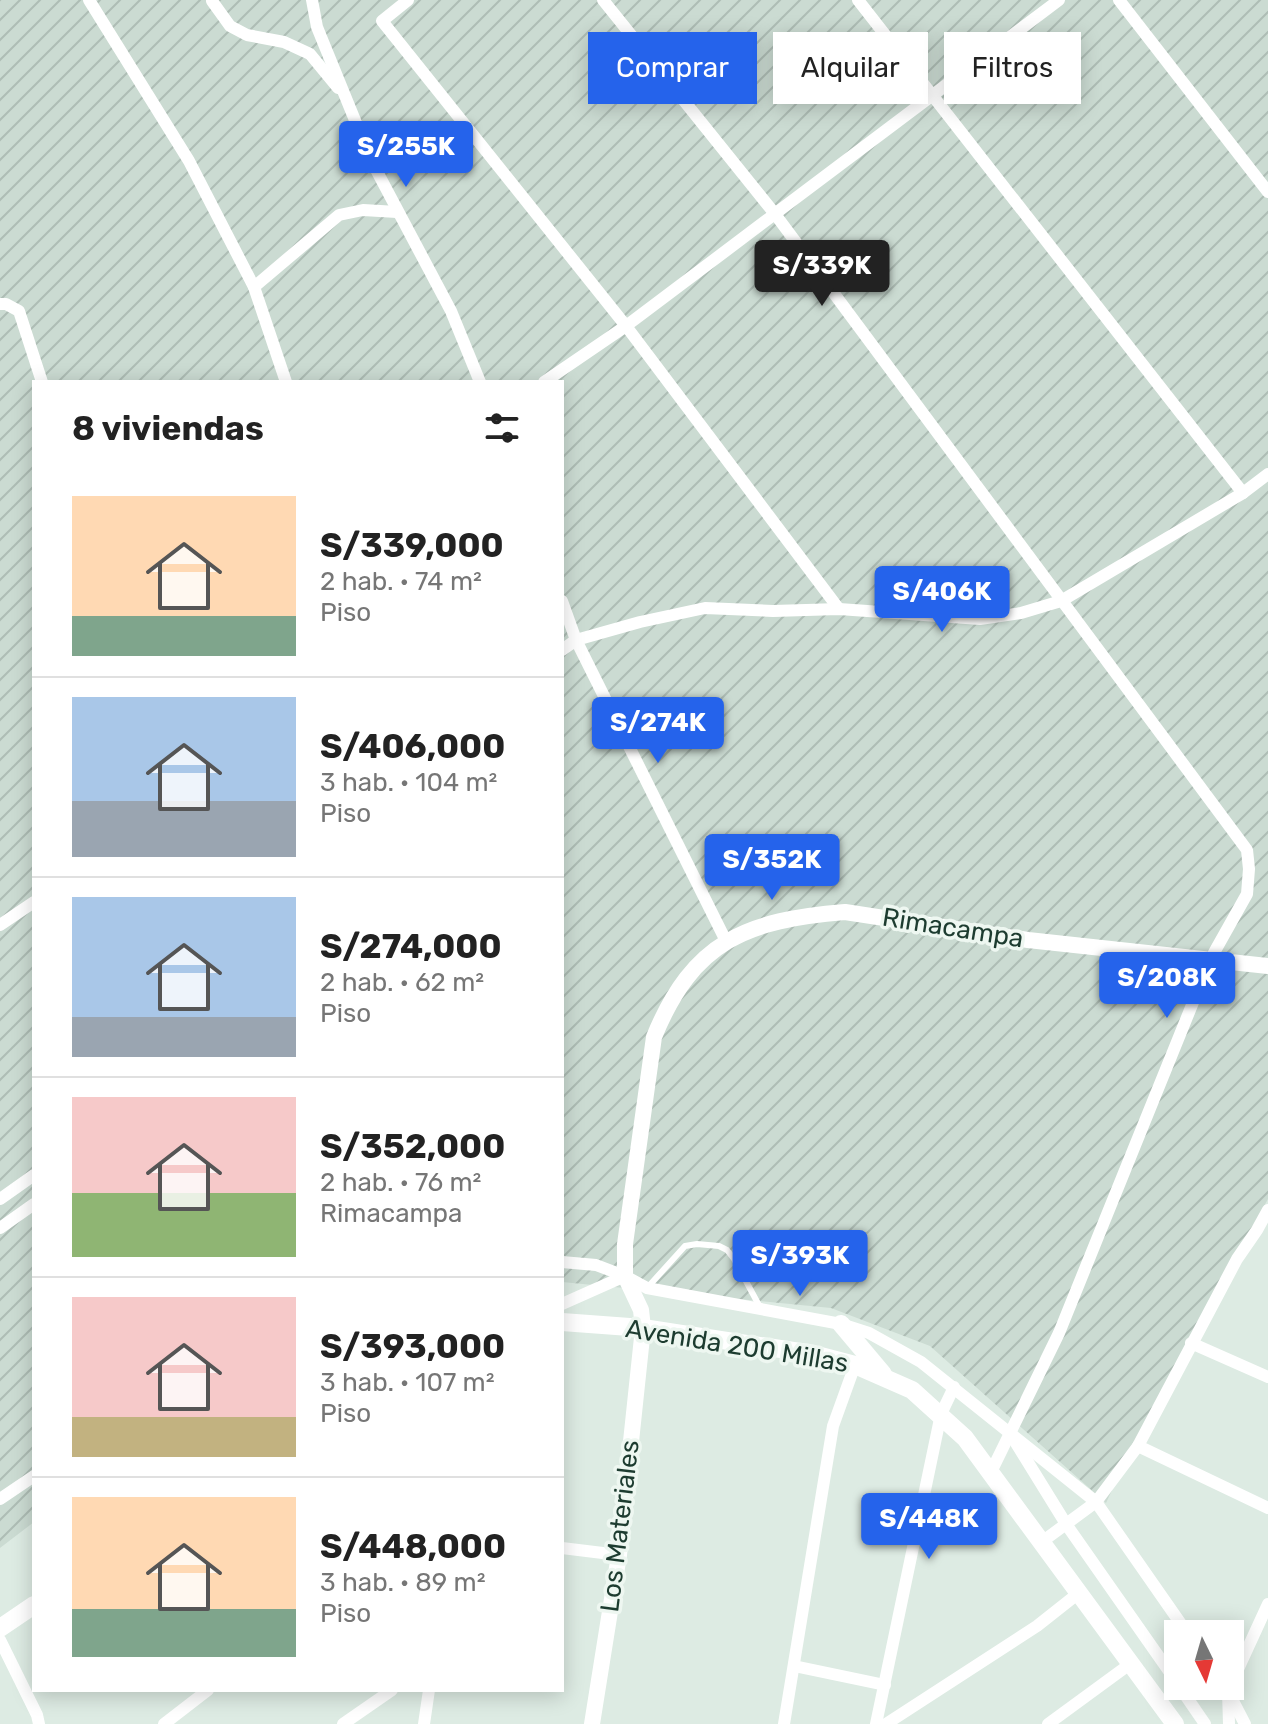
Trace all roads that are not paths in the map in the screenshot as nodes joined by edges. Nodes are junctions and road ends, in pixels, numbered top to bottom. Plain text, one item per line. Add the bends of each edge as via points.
1 (89, 0) edge
2 (312, 0) edge
3 (408, 0) edge
4 (603, 0) edge
5 (858, 0) edge
6 (1059, 0) edge
7 (1119, 0) edge
8 (212, 1) edge
9 (934, 94) junction
10 (349, 104) junction
11 (1268, 192) edge
12 (397, 212) junction
13 (775, 214) junction
14 (254, 287) junction
15 (0, 304) edge
16 (626, 326) junction
17 (41, 380) edge
18 (285, 380) edge
19 (479, 380) edge
20 (547, 380) edge
21 (1268, 474) edge
22 (1243, 493) junction
23 (1061, 601) junction
24 (564, 607) edge
25 (839, 609) junction
26 (576, 640) junction
27 (564, 649) edge
28 (32, 903) edge
29 (0, 925) edge
30 (726, 941) junction
31 (1211, 958) junction
32 (1268, 966) edge
33 (32, 1176) edge
34 (0, 1199) edge
35 (32, 1205) edge
36 (1268, 1210) edge
37 (0, 1228) edge
38 (1263, 1233) edge
39 (564, 1262) edge
40 (625, 1276) junction
41 (647, 1288) junction
42 (564, 1303) edge
43 (761, 1309) junction
44 (564, 1322) edge
45 (841, 1324) junction
46 (643, 1328) junction
47 (1191, 1343) junction
48 (855, 1365) junction
49 (885, 1376) junction
50 (1268, 1377) edge
51 (954, 1387) junction
52 (941, 1414) junction
53 (1011, 1433) junction
54 (1138, 1446) junction
55 (991, 1472) junction
56 (32, 1477) edge
57 (0, 1499) edge
58 (1096, 1502) junction
59 (1268, 1508) edge
60 (1066, 1524) junction
61 (1043, 1541) junction
62 (564, 1548) edge
63 (619, 1555) junction
64 (1080, 1592) junction
65 (1268, 1604) edge
66 (32, 1606) edge
67 (1178, 1620) edge
68 (0, 1628) edge
69 (0, 1640) edge
70 (1244, 1652) edge
71 (1130, 1664) junction
72 (1164, 1664) edge
73 (794, 1666) junction
74 (885, 1685) junction
75 (205, 1692) edge
76 (389, 1692) edge
77 (429, 1692) edge
78 (1189, 1700) edge
79 (1227, 1700) edge
80 (1232, 1700) edge
81 (39, 1724) edge
82 (164, 1724) edge
83 (343, 1724) edge
84 (424, 1724) edge
85 (592, 1724) edge
86 (784, 1724) edge
87 (876, 1724) edge
88 (886, 1724) edge
89 (1048, 1724) edge
90 (1175, 1724) edge
91 (1205, 1724) edge
92 (1229, 1724) edge
93 (1245, 1724) edge

1 - 14 street via 189,161
2 - 10 street via 317,27
3 - 16 street via 382,21
4 - 13 street
5 - 9 street
6 - 9 street
7 - 11 street
8 - 10 street via 230,26 310,54
9 - 13 street
9 - 22 street
10 - 12 street
12 - 14 street via 339,215
12 - 19 street via 451,311
13 - 16 street
13 - 23 street
14 - 18 street
15 - 17 street via 19,311
16 - 20 street
16 - 25 street
21 - 22 street
22 - 23 street
23 - 25 street via 980,619
23 - 31 street via 1247,850 1247,894
24 - 26 street
25 - 26 street via 705,608
26 - 27 street
26 - 30 street
28 - 29 street
30 - 31 street, Rimacampa via 776,922 845,912 1028,940
30 - 40 street, Rimacampa via 684,978 654,1037
31 - 32 street, Rimacampa
31 - 53 street via 1059,1333
33 - 34 street
35 - 37 street
36 - 38 street
38 - 47 street via 1237,1259
39 - 40 street via 596,1265
40 - 41 street
40 - 42 street
40 - 46 street, Rimacampa
41 - 43 street
41 - 43 lane via 685,1246 719,1246 734,1259
43 - 45 street
44 - 46 main road, Avenida 200 Millas
45 - 49 main road
45 - 51 street via 869,1333
46 - 48 main road, Avenida 200 Millas
46 - 63 street, Los Materiales
47 - 50 street
47 - 54 street
48 - 49 main road, Avenida 200 Millas
48 - 73 street via 833,1426
49 - 52 main road, Avenida 200 Millas
51 - 52 street
51 - 53 street
52 - 55 main road, Avenida 200 Millas
52 - 74 street
53 - 55 street
53 - 58 street
53 - 60 street
54 - 58 street
54 - 59 street
55 - 61 main road, Avenida 200 Millas
56 - 57 street
58 - 60 street
58 - 67 street
60 - 61 street
60 - 72 street
61 - 64 main road, Avenida 200 Millas
62 - 63 street
63 - 85 street, Los Materiales
64 - 71 main road, Avenida 200 Millas
64 - 88 street
65 - 70 street
66 - 68 main road
69 - 81 street
71 - 89 street
71 - 90 main road, Avenida 200 Millas
73 - 74 street
73 - 86 street
74 - 87 street
75 - 82 street
76 - 83 street
77 - 84 street
78 - 91 street
79 - 92 street
80 - 93 street

